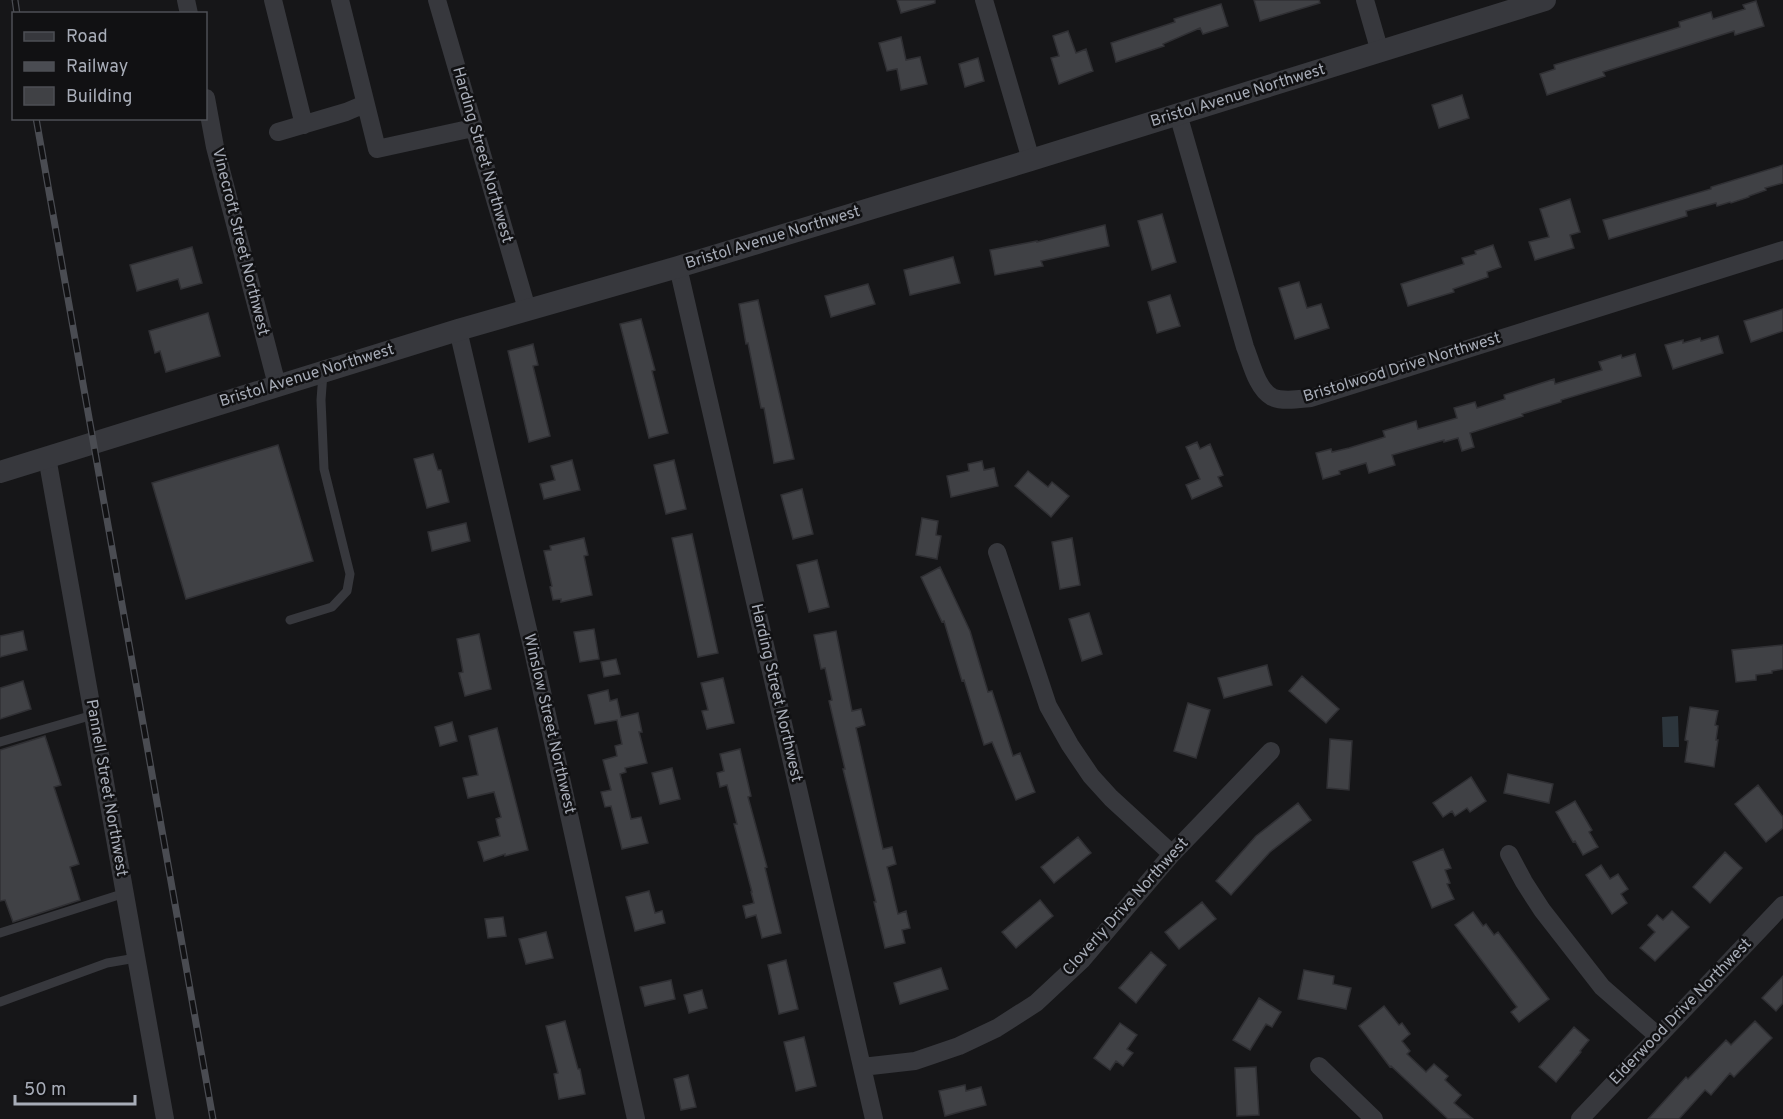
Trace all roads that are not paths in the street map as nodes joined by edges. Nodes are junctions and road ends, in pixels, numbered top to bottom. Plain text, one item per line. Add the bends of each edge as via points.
1 (273, 0) edge
2 (340, 0) edge
3 (437, 0) edge
4 (984, 0) edge
5 (1365, 0) edge
6 (1545, 0) edge
7 (1380, 52) junction
8 (207, 103) edge
9 (365, 104) junction
10 (1178, 114) junction
11 (304, 124) junction
12 (473, 128) junction
13 (278, 132) dead end
14 (1031, 160) junction
15 (1783, 250) edge
16 (678, 267) junction
17 (527, 309) junction
18 (458, 330) junction
19 (323, 371) junction
20 (277, 385) junction
21 (47, 457) junction
22 (0, 472) edge
23 (997, 552) dead end
24 (290, 620) dead end
25 (93, 715) junction
26 (0, 742) edge
27 (1271, 751) dead end
28 (1172, 854) junction
29 (1509, 854) dead end
30 (125, 893) junction
31 (1783, 905) edge
32 (0, 933) edge
33 (136, 958) junction
34 (0, 1002) edge
35 (1658, 1036) junction
36 (1319, 1066) dead end
37 (861, 1067) junction
38 (165, 1119) edge
39 (636, 1119) edge
40 (874, 1119) edge
41 (1374, 1119) edge
42 (1580, 1119) edge

1 - 11 street
2 - 9 street
3 - 12 street, Harding Street Northwest
4 - 14 street
5 - 7 street
6 - 7 street, Bristol Avenue Northwest
7 - 10 street, Bristol Avenue Northwest
8 - 20 street, Vinecroft Street Northwest
9 - 11 street
9 - 12 street via 376,149
10 - 14 street, Bristol Avenue Northwest
10 - 15 street, Bristolwood Drive Northwest via 1245,347 1258,383 1272,398 1311,398
11 - 13 street
12 - 17 street, Harding Street Northwest
14 - 16 street, Bristol Avenue Northwest
16 - 17 street, Bristol Avenue Northwest
16 - 37 street, Harding Street Northwest
17 - 18 street, Bristol Avenue Northwest
18 - 19 street, Bristol Avenue Northwest
18 - 39 street, Winslow Street Northwest
19 - 20 street, Bristol Avenue Northwest
19 - 24 lane via 324,469 350,574 347,591 332,607
20 - 21 street, Bristol Avenue Northwest
21 - 22 street, Bristol Avenue Northwest
21 - 25 street, Pannell Street Northwest
23 - 28 street via 1048,706 1070,745 1111,798
25 - 26 lane
25 - 30 street, Pannell Street Northwest
27 - 28 street, Cloverly Drive Northwest
28 - 37 street, Cloverly Drive Northwest via 1082,960 1036,1003 959,1046 915,1061
29 - 35 street via 1542,910 1602,987
30 - 32 lane
30 - 33 street, Pannell Street Northwest
31 - 35 street, Elderwood Drive Northwest
33 - 34 lane via 107,963
33 - 38 street, Pannell Street Northwest
35 - 42 street, Elderwood Drive Northwest
36 - 41 street
37 - 40 street, Harding Street Northwest

